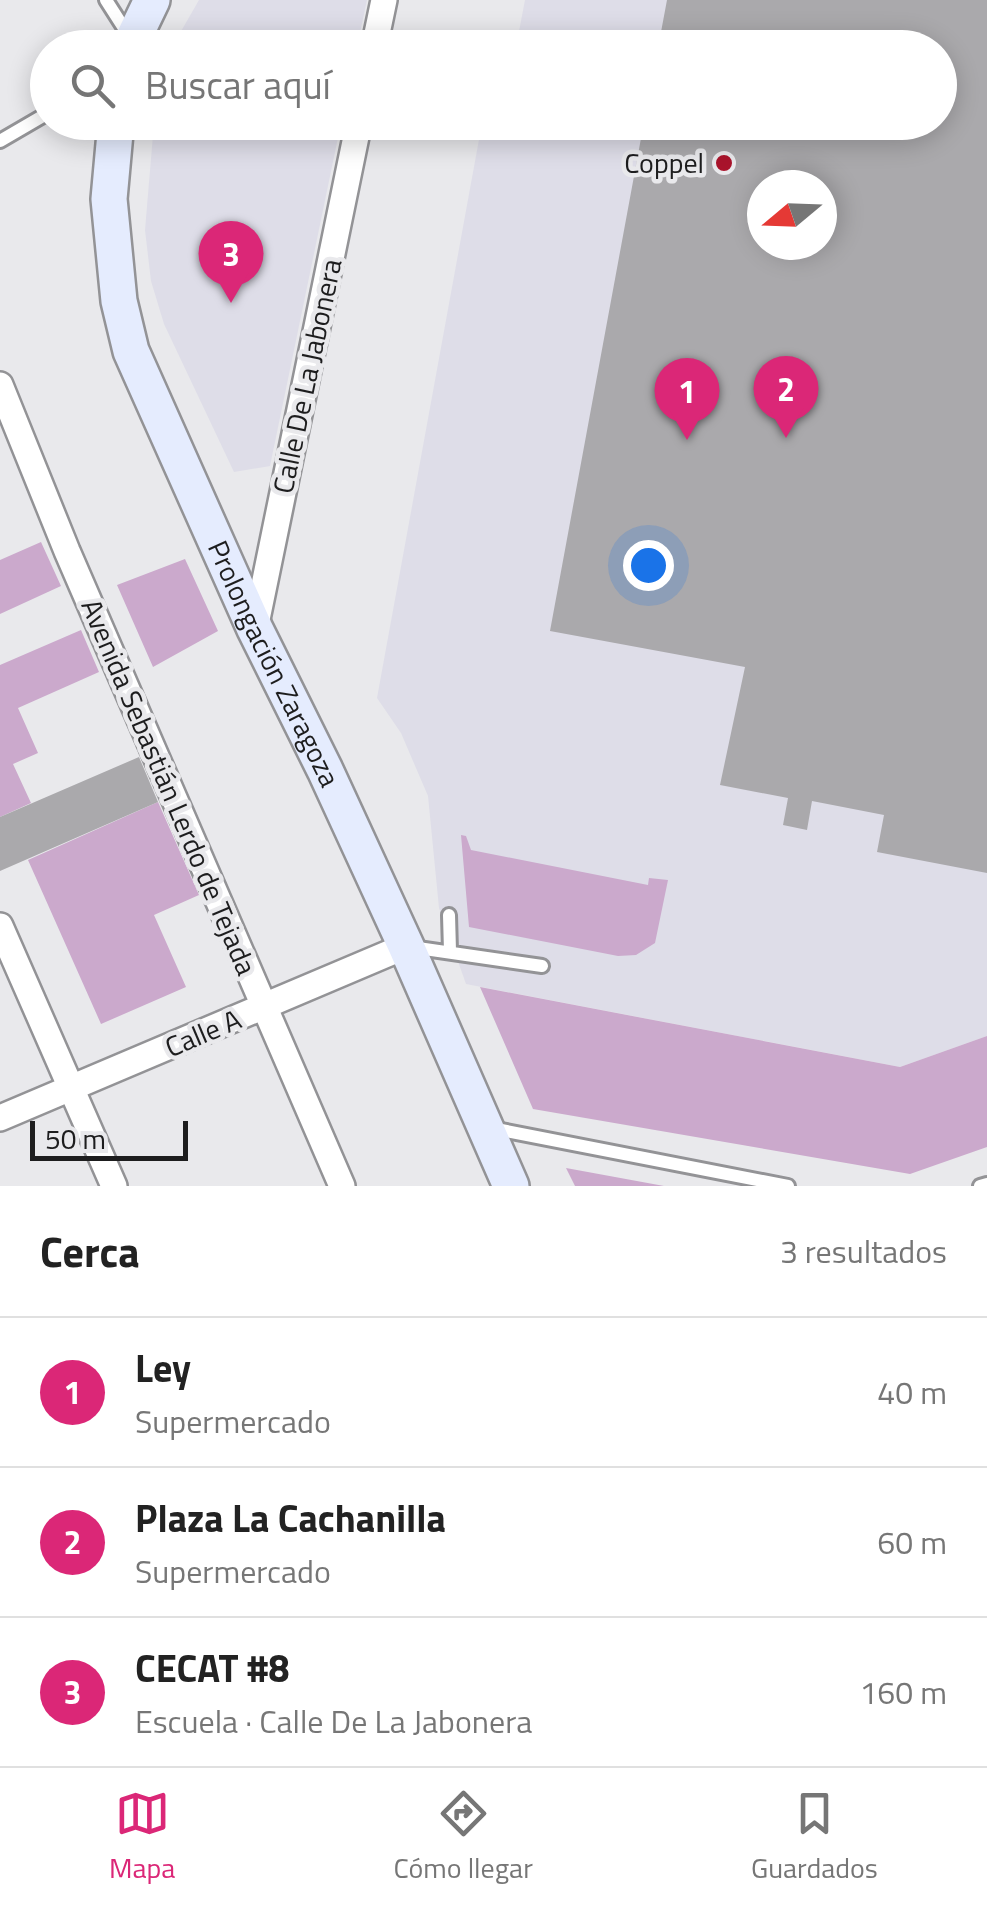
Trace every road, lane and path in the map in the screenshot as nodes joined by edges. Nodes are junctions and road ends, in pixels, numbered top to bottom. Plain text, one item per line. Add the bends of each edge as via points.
1 (106, 0) edge
2 (152, 0) edge
3 (384, 0) edge
4 (123, 30) edge
5 (137, 30) edge
6 (378, 30) edge
7 (30, 126) edge
8 (115, 140) edge
9 (355, 140) edge
10 (0, 141) edge
11 (0, 385) edge
12 (255, 629) junction
13 (449, 914) dead end
14 (0, 926) edge
15 (406, 946) junction
16 (450, 950) junction
17 (542, 966) dead end
18 (265, 1008) junction
19 (72, 1088) junction
20 (0, 1118) edge
21 (484, 1126) junction
22 (710, 1169) junction
23 (114, 1186) edge
24 (342, 1186) edge
25 (511, 1186) edge
26 (720, 1186) edge
27 (788, 1186) edge

1 - 4 lane
2 - 5 main road
3 - 6 street
7 - 10 lane
8 - 12 main road, Prolongación Zaragoza via 110,199 130,351
9 - 12 street, Calle De La Jabonera
11 - 18 street, Avenida Sebastián Lerdo de Tejada
12 - 15 main road, Prolongación Zaragoza
13 - 16 lane
14 - 19 street
15 - 16 lane
15 - 18 street, Calle A
15 - 21 main road, Prolongación Zaragoza
16 - 17 lane
18 - 19 street, Calle A
18 - 24 street, Avenida Sebastián Lerdo de Tejada
19 - 20 street, Calle A
19 - 23 street
21 - 22 lane
21 - 25 main road, Prolongación Zaragoza
22 - 26 lane
22 - 27 lane

